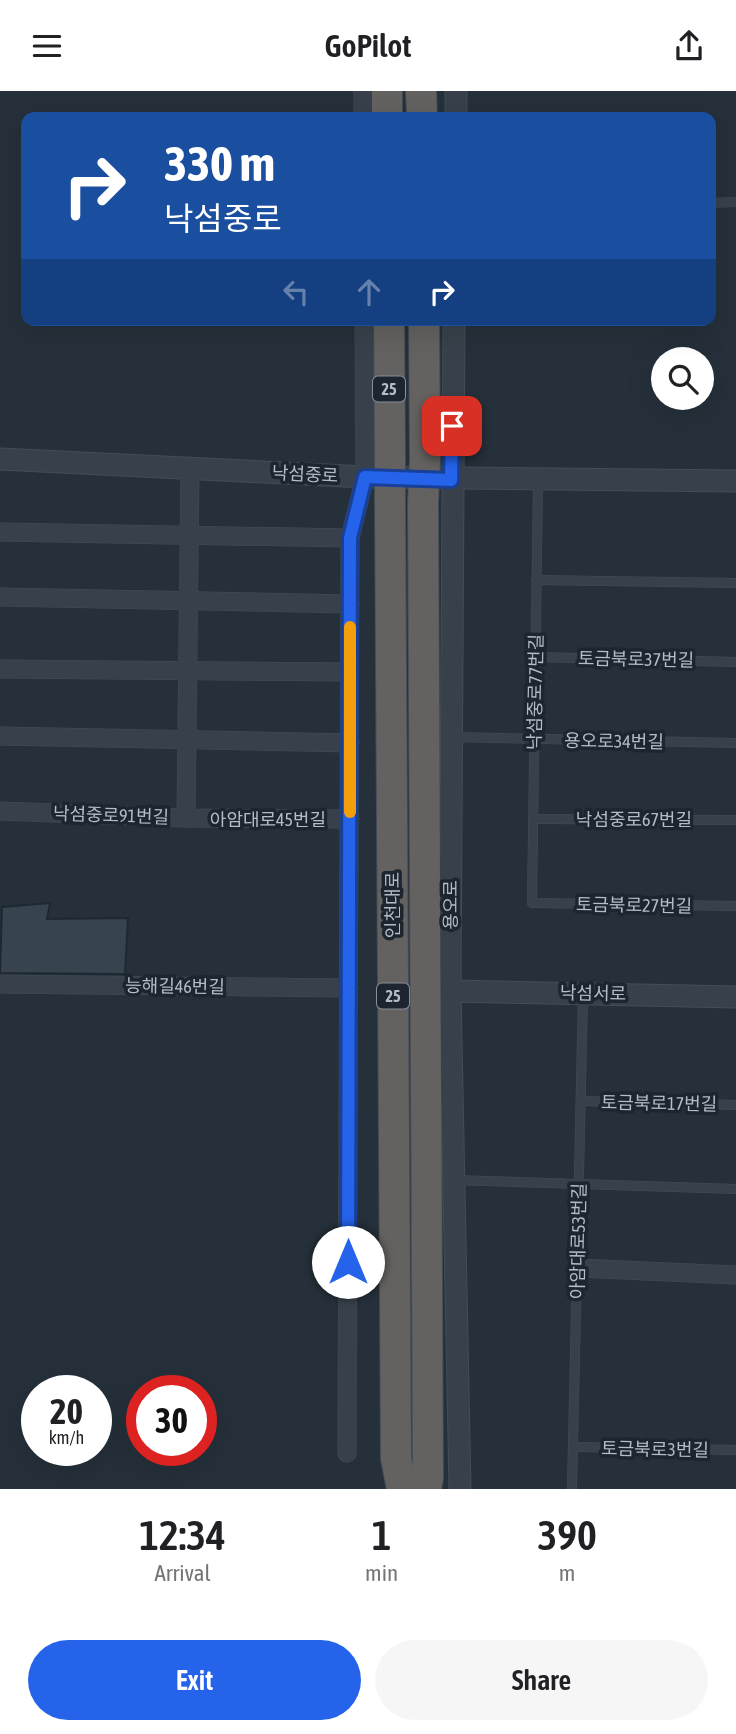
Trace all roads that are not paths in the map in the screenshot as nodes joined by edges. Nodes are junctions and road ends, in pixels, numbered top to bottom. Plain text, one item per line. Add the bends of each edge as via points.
1 (363, 91) edge
2 (387, 91) edge
3 (421, 91) edge
4 (456, 91) edge
5 (363, 112) edge
6 (387, 112) edge
7 (422, 112) edge
8 (456, 112) edge
9 (736, 202) edge
10 (716, 203) edge
11 (364, 326) edge
12 (389, 326) edge
13 (424, 326) edge
14 (454, 326) edge
15 (0, 460) edge
16 (190, 468) junction
17 (365, 477) junction
18 (451, 480) junction
19 (538, 481) junction
20 (736, 481) edge
21 (0, 532) edge
22 (189, 535) junction
23 (350, 538) junction
24 (536, 580) junction
25 (736, 583) edge
26 (0, 597) edge
27 (189, 602) junction
28 (350, 604) junction
29 (535, 657) junction
30 (736, 662) edge
31 (0, 669) edge
32 (188, 671) junction
33 (350, 672) junction
34 (0, 736) edge
35 (451, 737) junction
36 (187, 740) junction
37 (534, 740) junction
38 (350, 743) junction
39 (736, 743) edge
40 (0, 811) edge
41 (186, 818) junction
42 (349, 819) junction
43 (533, 819) junction
44 (736, 820) edge
45 (532, 903) joint
46 (736, 906) edge
47 (0, 984) edge
48 (349, 988) junction
49 (450, 991) junction
50 (583, 993) junction
51 (736, 997) edge
52 (581, 1101) junction
53 (736, 1105) edge
54 (454, 1180) junction
55 (579, 1185) junction
56 (736, 1188) edge
57 (578, 1268) junction
58 (736, 1275) edge
59 (574, 1447) junction
60 (736, 1450) edge
61 (348, 1453) dead end
62 (396, 1458) junction
63 (384, 1489) edge
64 (402, 1489) edge
65 (426, 1489) edge
66 (460, 1489) edge
67 (572, 1489) edge

1 - 5 street
2 - 6 highway
3 - 7 highway
4 - 8 street
9 - 10 lane
11 - 17 street, 아암대로45번길
12 - 62 highway, 인천대로 / 25, bridge
13 - 65 highway, 인천대로 / 25, bridge
14 - 18 street, 용오로
15 - 16 street, 낙섬중로
16 - 17 street, 낙섬중로
16 - 22 street, 낙섬중로91번길
17 - 18 street, 낙섬중로
17 - 23 street, 아암대로45번길
18 - 19 street, 낙섬중로
18 - 35 street, 용오로
19 - 20 street, 낙섬중로
19 - 24 lane, 낙섬중로77번길
21 - 22 street
22 - 23 street
22 - 27 street, 낙섬중로91번길
23 - 28 street, 아암대로45번길
24 - 25 lane
24 - 29 lane, 낙섬중로77번길
26 - 27 street
27 - 28 street
27 - 32 street, 낙섬중로91번길
28 - 33 street, 아암대로45번길
29 - 30 lane, 토금북로37번길
29 - 37 lane, 낙섬중로77번길
31 - 32 street
32 - 33 street
32 - 36 street, 낙섬중로91번길
33 - 38 street, 아암대로45번길
34 - 36 street
35 - 37 lane, 용오로34번길
35 - 49 street, 용오로
36 - 38 street
36 - 41 street, 낙섬중로91번길
37 - 39 lane, 용오로34번길
37 - 43 lane, 낙섬중로77번길
38 - 42 street, 아암대로45번길
40 - 41 street, 낙섬중로91번길
41 - 42 street, 아암대로45번길
42 - 48 street, 아암대로45번길
43 - 44 lane, 낙섬중로67번길
43 - 45 lane, 낙섬중로77번길
45 - 46 lane, 토금북로27번길
47 - 48 street, 능해길46번길
48 - 61 street, 아암대로45번길
49 - 50 street, 낙섬서로
49 - 54 street, 용오로
50 - 51 street, 낙섬서로
50 - 52 lane, 아암대로53번길
52 - 53 lane, 토금북로17번길
52 - 55 lane, 아암대로53번길
54 - 55 lane
54 - 66 street, 용오로
55 - 56 lane
55 - 57 lane, 아암대로53번길
57 - 58 street
57 - 59 lane, 아암대로53번길
59 - 60 lane, 토금북로3번길
59 - 67 lane, 아암대로53번길
62 - 63 highway
62 - 64 highway, 인천대로 / 25

